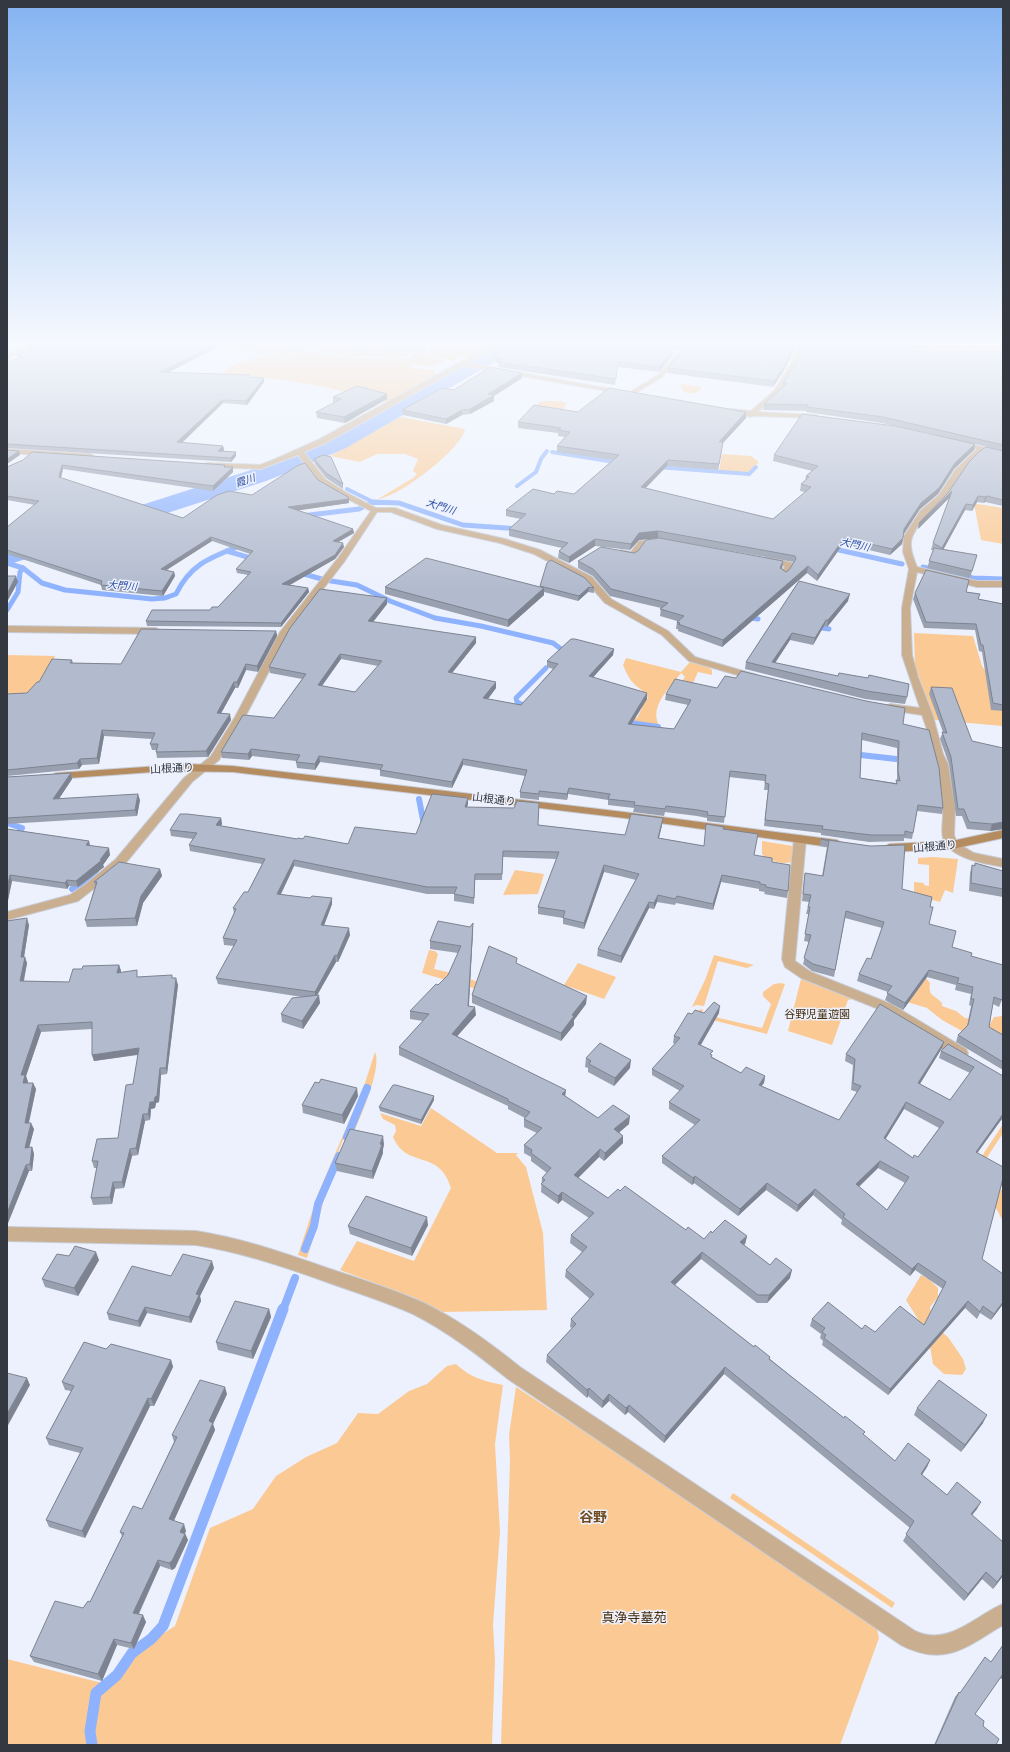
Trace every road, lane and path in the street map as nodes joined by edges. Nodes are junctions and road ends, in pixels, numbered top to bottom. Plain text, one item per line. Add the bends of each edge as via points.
1 (350, 427) edge
2 (950, 440) edge
3 (982, 450) junction
4 (7, 451) edge
5 (30, 452) junction
6 (301, 453) junction
7 (1003, 454) edge
8 (95, 456) edge
9 (20, 461) edge
10 (201, 464) edge
11 (371, 508) junction
12 (669, 543) edge
13 (611, 551) edge
14 (760, 559) edge
15 (580, 562) edge
16 (570, 568) junction
17 (913, 569) junction
18 (784, 574) edge
19 (1003, 584) edge
20 (7, 629) edge
21 (166, 631) edge
22 (270, 632) edge
23 (285, 632) junction
24 (760, 679) edge
25 (879, 705) edge
26 (926, 712) junction
27 (204, 766) junction
28 (46, 776) edge
29 (1003, 834) edge
30 (800, 839) junction
31 (848, 845) edge
32 (952, 845) junction
33 (877, 848) edge
34 (1003, 863) edge
35 (7, 916) edge
36 (973, 1060) edge
37 (7, 1234) edge
38 (1003, 1614) edge

1 - 6 street
2 - 3 street
3 - 7 street
3 - 17 street via 961,469 942,497 924,512 911,529 907,546
4 - 5 street
5 - 8 street
5 - 9 street
6 - 10 street via 260,467
6 - 11 street via 315,475 326,484
11 - 16 street via 392,510 449,530 528,548
11 - 23 street via 325,580
12 - 13 street via 642,543 633,555
14 - 18 street via 790,565
15 - 16 street
16 - 24 street via 589,579 608,601 665,632 692,660
17 - 19 street via 977,584
17 - 26 street via 906,608 907,655 912,677
20 - 21 street
22 - 23 street
23 - 27 street via 240,717 215,758
25 - 26 street
26 - 32 street via 944,767 949,809 948,835
27 - 28 street, 山根通り
27 - 30 street, 山根通り via 624,815
27 - 35 street via 183,786 120,862 90,887 74,898
29 - 32 street, 山根通り
30 - 31 street, 山根通り
30 - 36 street via 788,958 790,964 806,975 886,1007
32 - 33 street, 山根通り
32 - 34 street via 970,856
37 - 38 street via 214,1240 261,1251 418,1309 486,1350 514,1373 908,1638 934,1646 946,1644

